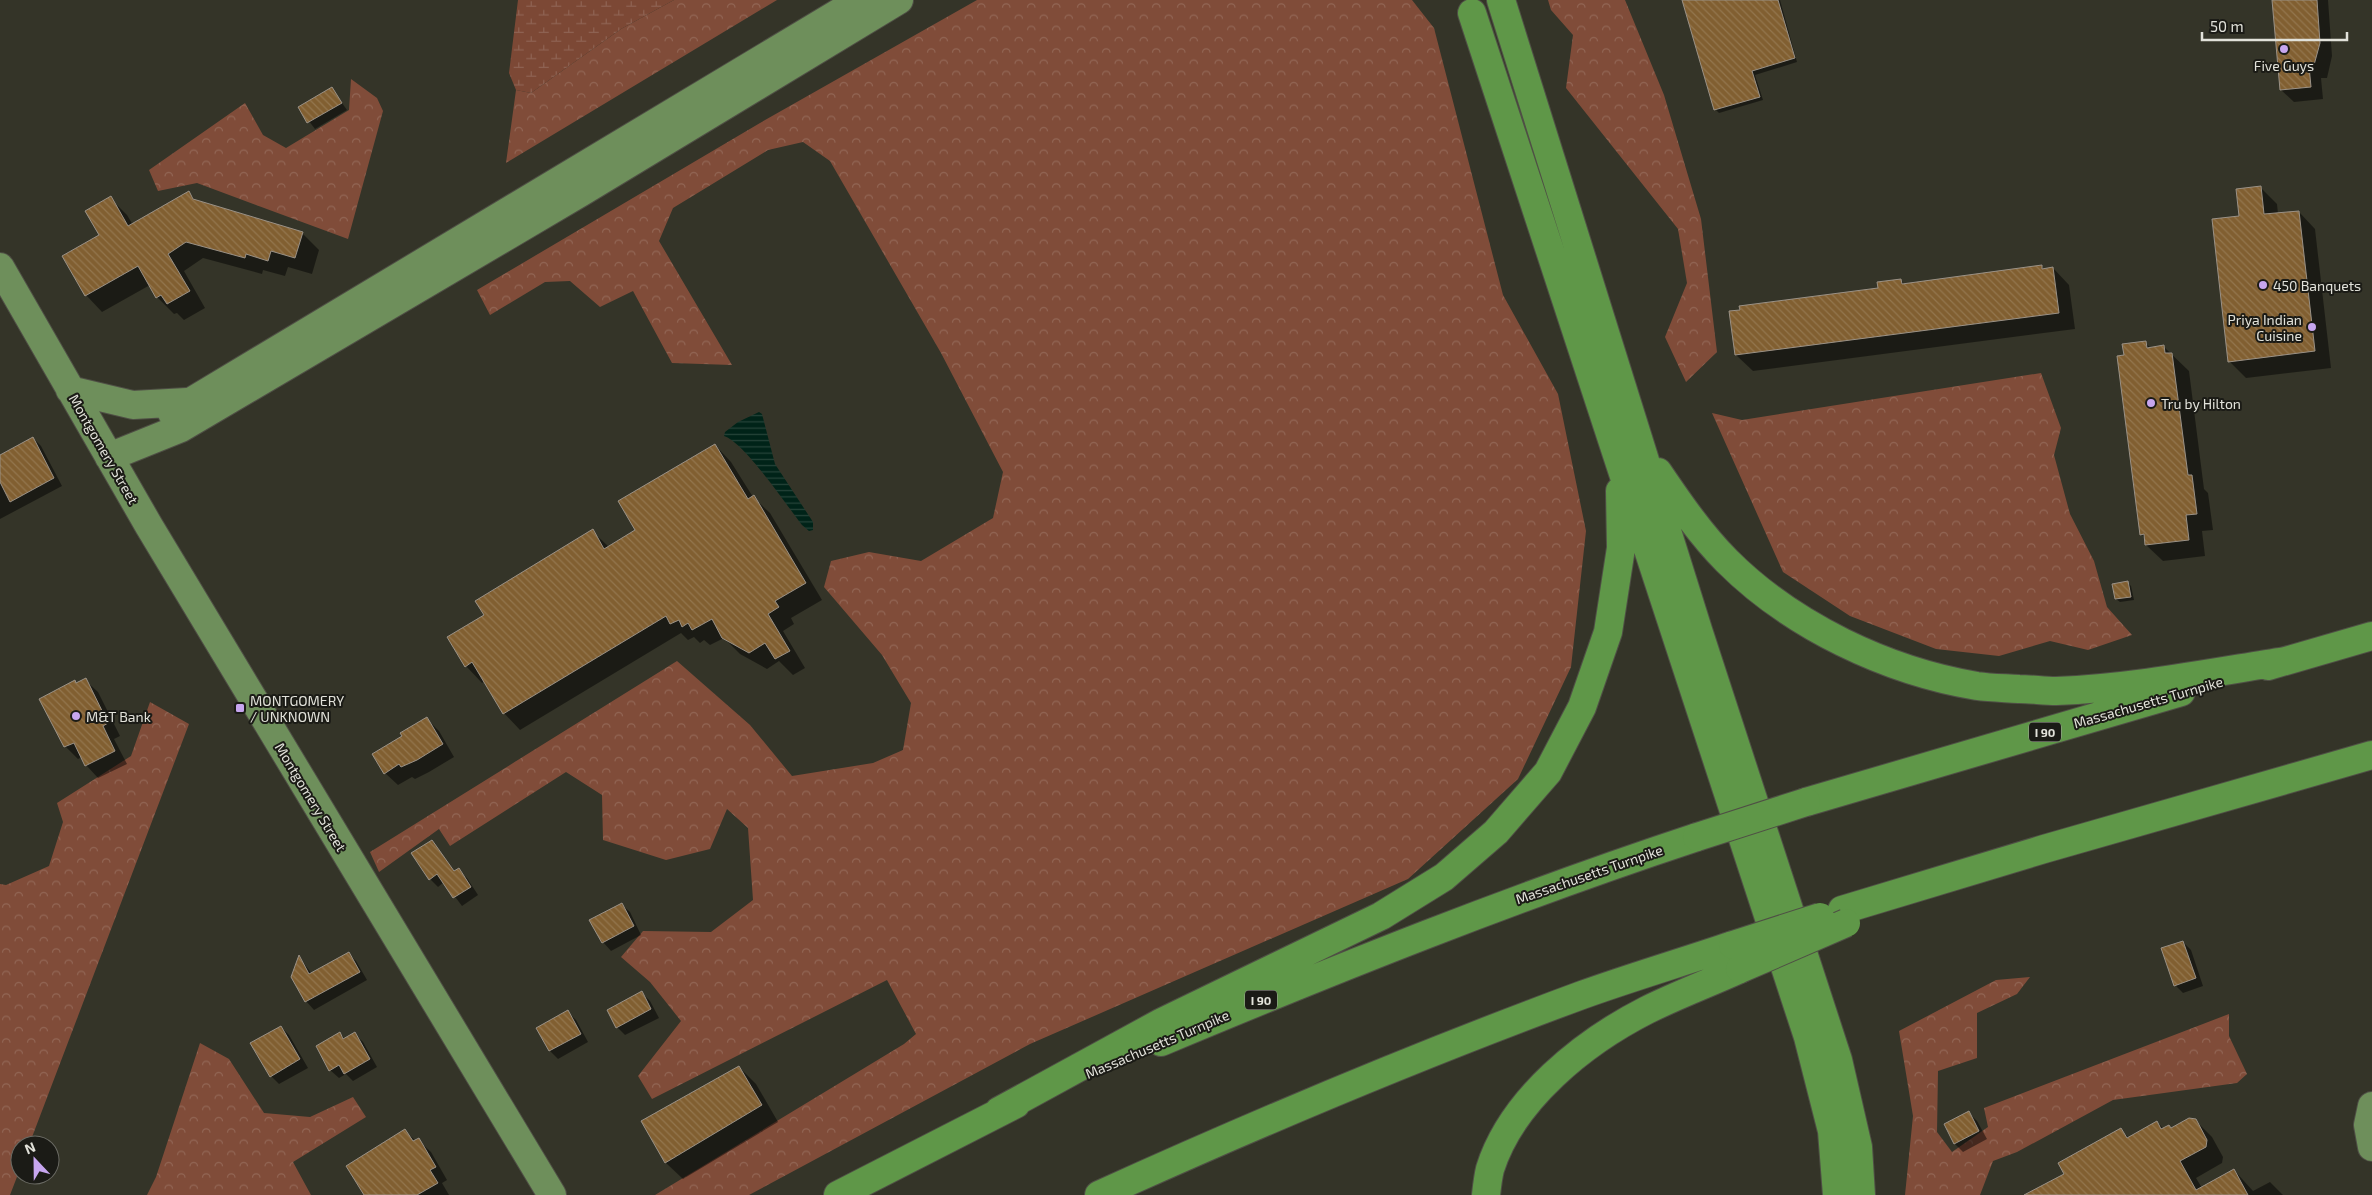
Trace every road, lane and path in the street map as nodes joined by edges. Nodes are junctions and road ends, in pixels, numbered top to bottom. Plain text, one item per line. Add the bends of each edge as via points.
1 (860, 0) edge
2 (899, 0) edge
3 (1501, 0) edge
4 (1468, 4) edge
5 (0, 267) edge
6 (70, 390) junction
7 (187, 402) junction
8 (1642, 448) junction
9 (109, 457) junction
10 (1620, 465) junction
11 (2372, 636) edge
12 (2285, 661) junction
13 (2372, 755) edge
14 (1737, 957) junction
15 (2372, 1106) edge
16 (999, 1111) junction
17 (2372, 1147) edge
18 (552, 1195) edge
19 (838, 1195) edge
20 (1099, 1195) edge
21 (1486, 1195) edge
22 (1837, 1195) edge
23 (1861, 1195) edge

1 - 7 main road
2 - 9 main road via 572,198 181,428
3 - 8 highway
4 - 10 highway
5 - 6 main road, Montgomery Street
6 - 7 main road via 133,405
6 - 9 main road, Montgomery Street
7 - 9 main road
8 - 12 highway via 1684,510 1727,561 1766,596 1808,624 1849,645 1909,668 1977,686 2054,691 2119,687
8 - 23 highway via 1838,1060 1858,1147
9 - 18 main road, Montgomery Street
10 - 16 highway via 1621,548 1608,632 1582,707 1548,772 1496,832 1444,877 1381,916 1162,1022
10 - 22 highway via 1808,1037 1832,1131
11 - 12 highway, Massachusetts Turnpike / I 90
12 - 16 highway, Massachusetts Turnpike / I 90, bridge via 1806,802 1596,870 1365,957
13 - 14 highway, bridge via 1954,876
14 - 20 highway via 1583,995 1375,1076
14 - 21 highway via 1600,1037 1554,1074 1527,1103 1504,1138 1491,1168
15 - 17 main road via 2368,1125
16 - 19 highway, Massachusetts Turnpike / I 90

